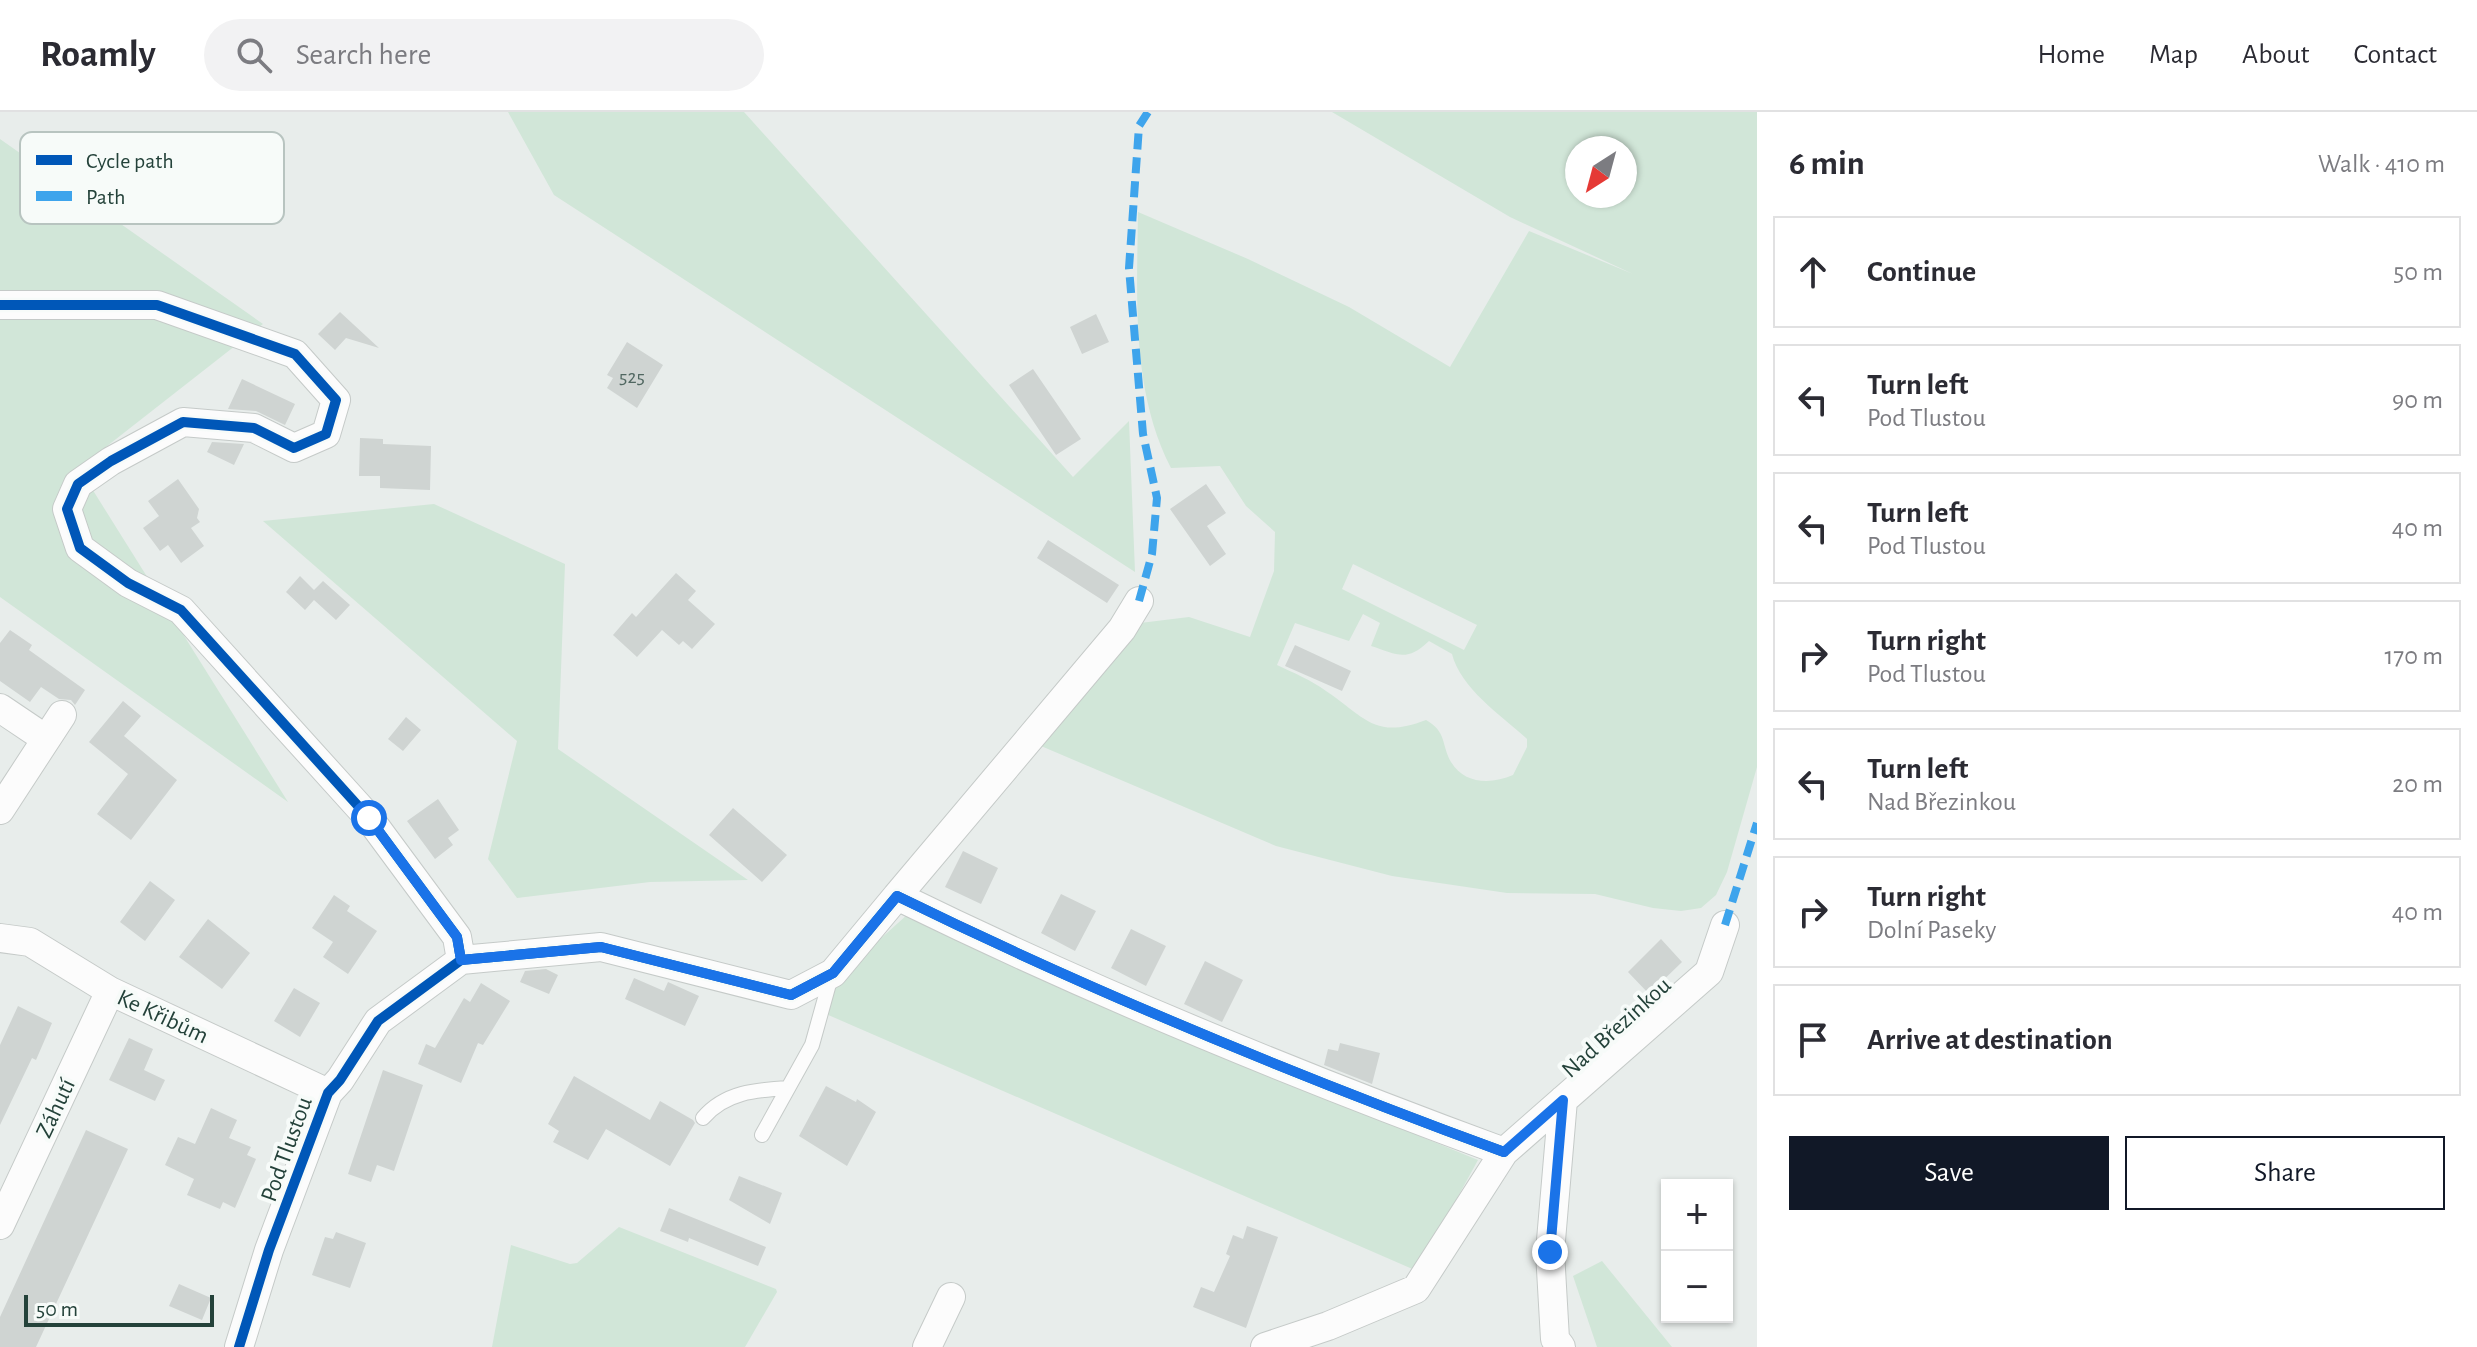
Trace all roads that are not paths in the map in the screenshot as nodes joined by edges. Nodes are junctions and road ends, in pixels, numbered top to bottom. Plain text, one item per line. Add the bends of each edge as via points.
1 (0, 305) edge
2 (1139, 601) dead end
3 (0, 708) edge
4 (62, 715) dead end
5 (46, 739) junction
6 (0, 810) edge
7 (897, 896) junction
8 (1725, 925) dead end
9 (0, 938) edge
10 (461, 960) junction
11 (833, 973) junction
12 (110, 991) junction
13 (788, 1088) junction
14 (328, 1093) junction
15 (1563, 1100) junction
16 (703, 1118) dead end
17 (762, 1135) dead end
18 (1504, 1152) junction
19 (0, 1225) edge
20 (951, 1297) dead end
21 (239, 1347) edge
22 (927, 1347) edge
23 (1265, 1347) edge
24 (1561, 1347) edge

1 - 10 street via 157,305 295,354 336,400 326,434 294,448 254,428 183,422 78,484 67,509 80,548 128,583 181,610 369,818 457,937
2 - 7 street via 1122,629
3 - 5 street
4 - 5 street
5 - 6 street
7 - 11 street
7 - 18 street via 1155,1016
8 - 15 street, Nad Březinkou via 1709,972
9 - 12 street, Ke Křibům via 30,942
10 - 11 street via 601,947 791,995
10 - 14 street, Pod Tlustou via 378,1021
11 - 13 lane via 812,1045
12 - 14 street, Ke Křibům
12 - 19 street, Záhutí
13 - 16 lane via 744,1091
13 - 17 lane
14 - 21 street, Pod Tlustou
15 - 18 street, Nad Březinkou
15 - 24 street via 1550,1252 1555,1339
18 - 23 street, Nad Březinkou via 1416,1289
20 - 22 street

